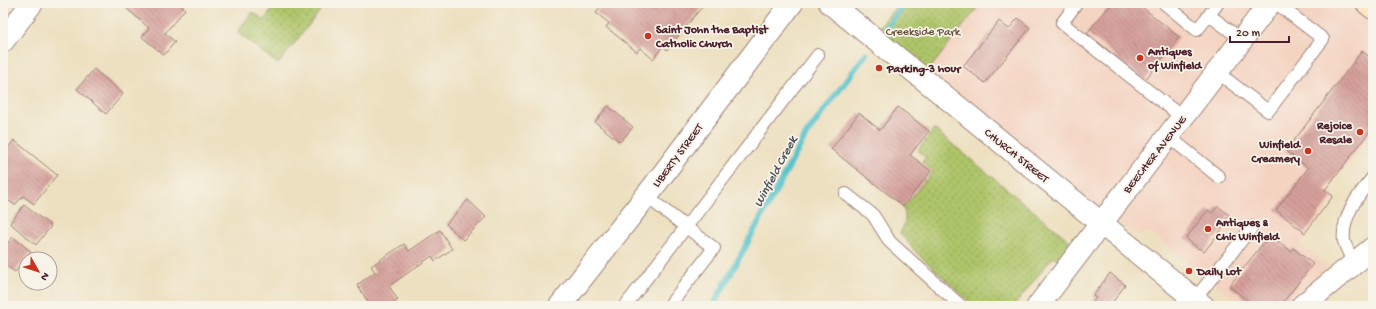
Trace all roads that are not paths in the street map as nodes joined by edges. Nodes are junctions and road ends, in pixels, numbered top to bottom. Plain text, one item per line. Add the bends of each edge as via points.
1 (32, 3) edge
2 (792, 3) edge
3 (830, 3) edge
4 (1077, 3) edge
5 (1164, 3) edge
6 (1218, 3) edge
7 (1270, 3) edge
8 (1276, 3) edge
9 (1367, 3) edge
10 (1373, 8) edge
11 (1209, 15) junction
12 (1241, 40) junction
13 (3, 41) edge
14 (818, 55) dead end
15 (1217, 72) junction
16 (1182, 117) junction
17 (1168, 136) junction
18 (1218, 177) dead end
19 (1373, 177) edge
20 (846, 194) dead end
21 (646, 196) junction
22 (1101, 223) junction
23 (686, 227) junction
24 (1252, 227) dead end
25 (1373, 248) edge
26 (1354, 264) junction
27 (1192, 302) edge
28 (560, 306) edge
29 (625, 306) edge
30 (669, 306) edge
31 (961, 306) edge
32 (1038, 306) edge
33 (1302, 306) edge

1 - 13 street
2 - 21 street, LIBERTY STREET
3 - 22 street, CHURCH STREET
4 - 16 lane via 1062,23
5 - 11 lane via 1197,30
6 - 11 lane
7 - 12 street, BEECHER AVENUE
8 - 15 lane via 1323,39 1268,111
9 - 10 street
11 - 12 lane
12 - 15 street, BEECHER AVENUE
14 - 23 lane
15 - 16 street, BEECHER AVENUE
16 - 17 street, BEECHER AVENUE
17 - 18 lane
17 - 22 street, BEECHER AVENUE
19 - 26 lane via 1353,204 1345,226 1344,241
20 - 31 lane via 873,215 890,242
21 - 23 lane
21 - 28 street, LIBERTY STREET
22 - 27 street, CHURCH STREET
22 - 32 street, BEECHER AVENUE
23 - 29 lane
23 - 30 lane via 714,248
24 - 27 lane
25 - 26 street
26 - 33 street

